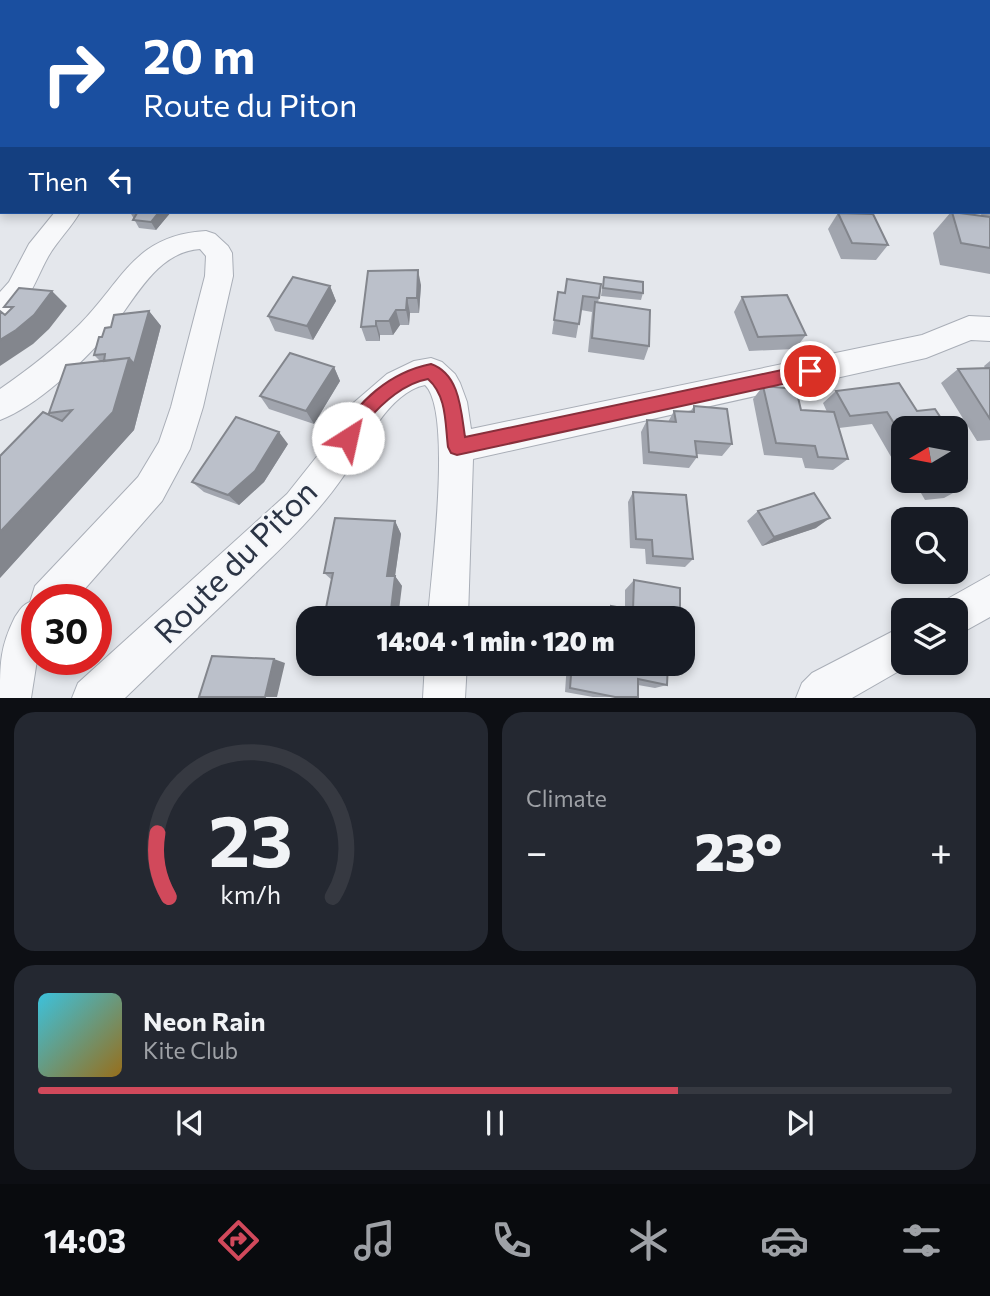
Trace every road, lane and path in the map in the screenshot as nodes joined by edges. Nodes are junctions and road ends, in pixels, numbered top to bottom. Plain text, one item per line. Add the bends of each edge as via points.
1 (66, 214) edge
2 (0, 310) edge
3 (990, 329) edge
4 (0, 405) edge
5 (457, 447) junction
6 (64, 584) edge
7 (990, 594) edge
8 (449, 606) edge
9 (968, 608) edge
10 (21, 645) edge
11 (891, 653) edge
12 (445, 676) edge
13 (9, 698) edge
14 (93, 698) edge
15 (444, 698) edge
16 (817, 698) edge

1 - 2 street via 38,251 19,289
3 - 5 street via 969,328 926,346
4 - 6 street via 73,349 146,263 167,247 188,239 206,240 219,253 219,276 173,449 150,489
5 - 8 street, Route du Piton
5 - 14 street, Route du Piton via 444,383 431,371 398,383 362,415 300,506
7 - 9 street
10 - 13 street
11 - 16 street
12 - 15 street

